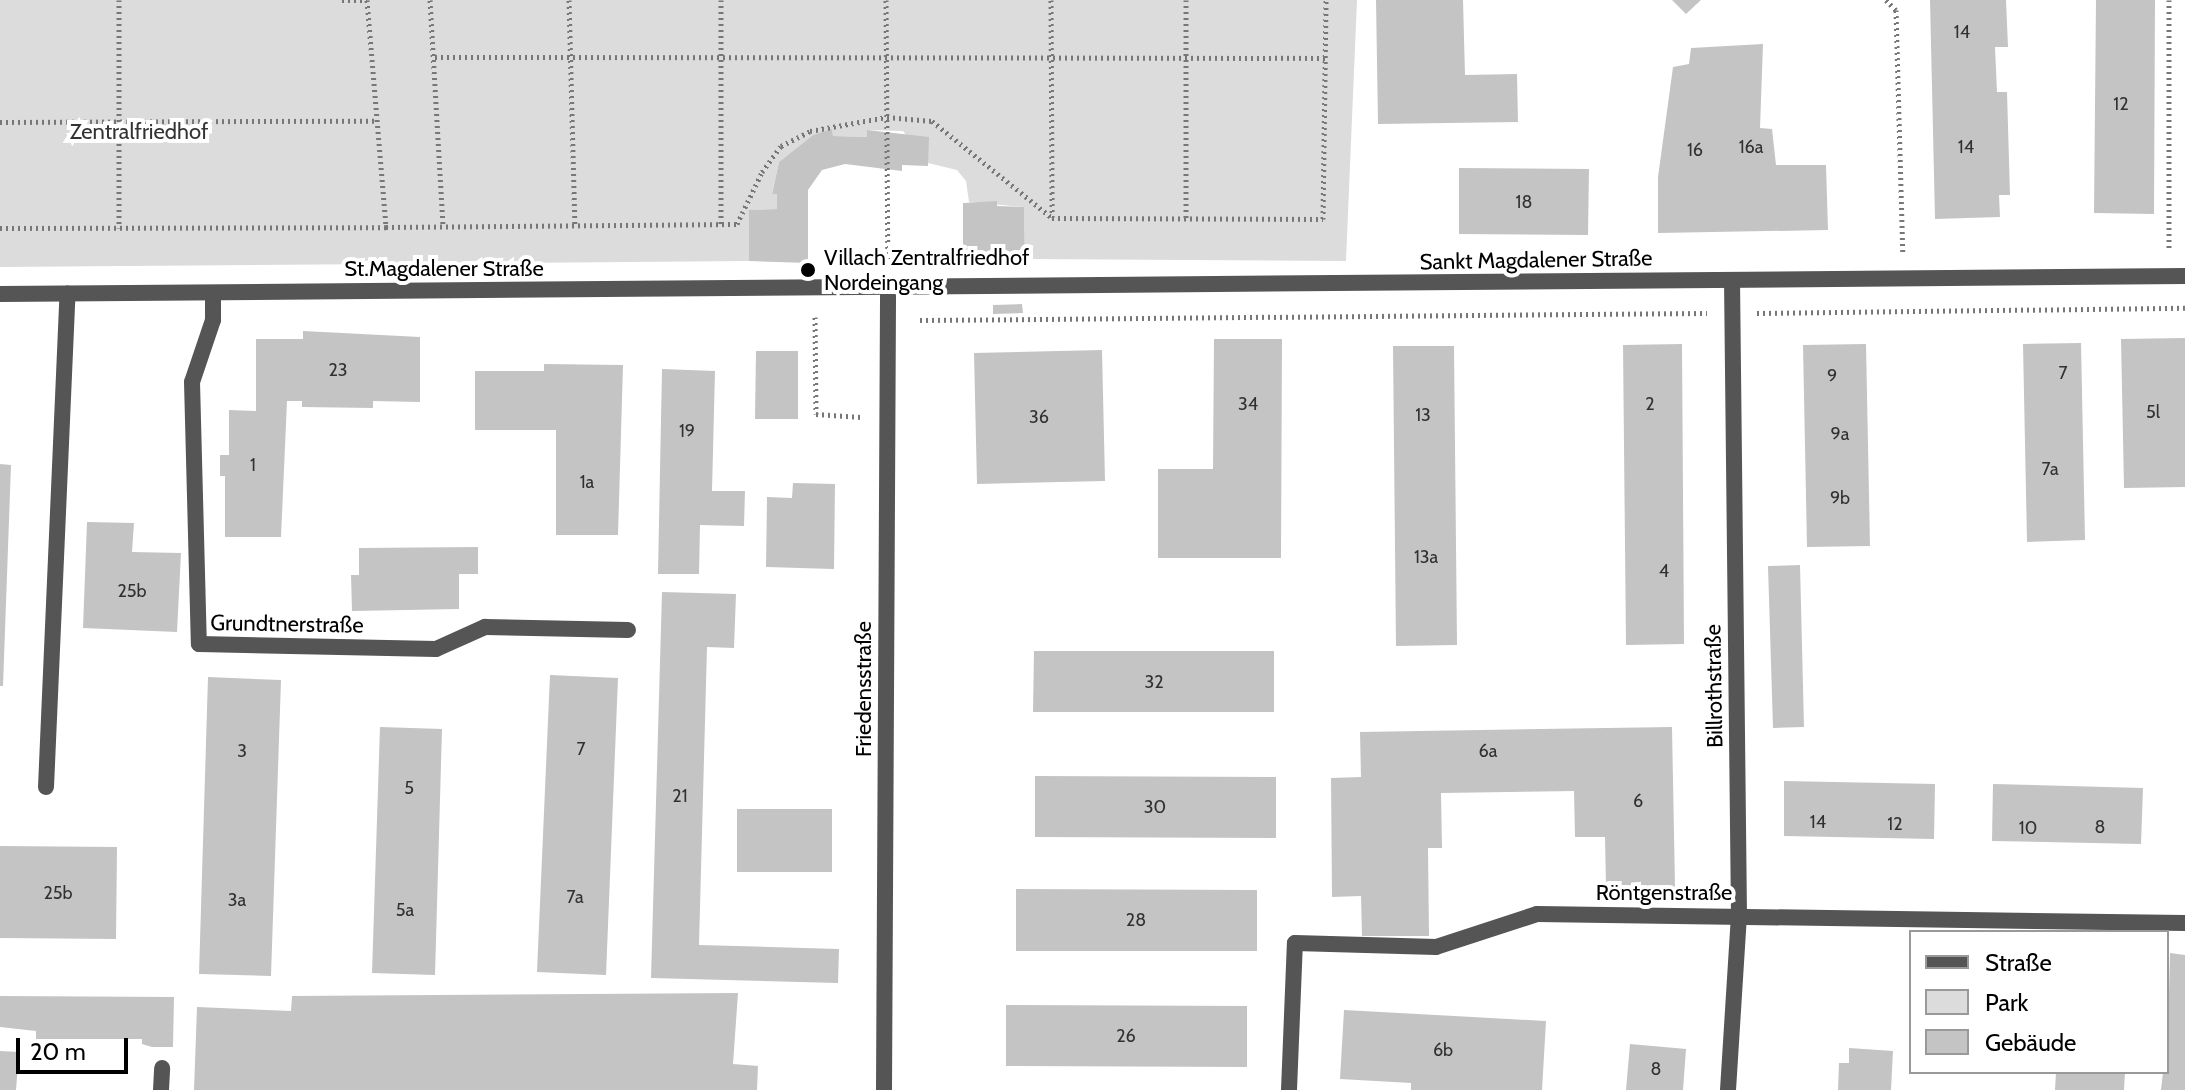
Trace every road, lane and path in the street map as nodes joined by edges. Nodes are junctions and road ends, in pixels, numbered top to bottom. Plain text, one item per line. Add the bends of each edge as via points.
1 (119, 0) edge
2 (342, 0) edge
3 (367, 0) edge
4 (430, 0) edge
5 (569, 0) edge
6 (721, 0) edge
7 (886, 0) edge
8 (1051, 0) edge
9 (1186, 0) edge
10 (1326, 0) edge
11 (1886, 0) edge
12 (2169, 0) edge
13 (886, 54) junction
14 (721, 55) junction
15 (1051, 55) junction
16 (570, 56) junction
17 (1186, 56) junction
18 (435, 57) junction
19 (1325, 58) junction
20 (887, 117) junction
21 (377, 121) junction
22 (0, 122) edge
23 (119, 122) junction
24 (1052, 218) junction
25 (1186, 218) junction
26 (721, 224) junction
27 (575, 225) junction
28 (386, 227) junction
29 (443, 227) junction
30 (0, 228) edge
31 (119, 228) junction
32 (2177, 276) edge
33 (1903, 279) junction
34 (1732, 280) junction
35 (888, 288) junction
36 (68, 293) junction
37 (213, 293) junction
38 (0, 294) edge
39 (2169, 308) junction
40 (2185, 308) edge
41 (1730, 313) junction
42 (815, 317) dead end
43 (920, 320) dead end
44 (860, 432) dead end
45 (628, 630) dead end
46 (46, 787) dead end
47 (1739, 916) junction
48 (2185, 923) edge
49 (162, 1068) dead end
50 (161, 1090) edge
51 (884, 1090) edge
52 (1289, 1090) edge
53 (1728, 1090) edge

1 - 23 path
2 - 3 path
3 - 21 path
4 - 18 path
5 - 16 path
6 - 14 path
7 - 13 path
8 - 15 path
9 - 17 path
10 - 19 path
11 - 33 path via 1896,10
12 - 32 path
13 - 14 path
13 - 15 path
13 - 20 path
14 - 16 path
14 - 26 path
15 - 17 path
15 - 24 path
16 - 18 path
16 - 27 path
17 - 19 path
17 - 25 path
18 - 29 path
19 - 25 path via 1323,219
20 - 24 path via 932,121
20 - 26 path via 810,131 781,146 737,224
20 - 35 path
21 - 23 path
21 - 28 path
22 - 23 path
23 - 31 path
24 - 25 path
26 - 27 path
27 - 29 path
28 - 29 path
28 - 31 path
30 - 31 path
32 - 33 street, Sankt Magdalener Straße
32 - 39 path
33 - 34 street, Sankt Magdalener Straße
34 - 35 street, Sankt Magdalener Straße
34 - 41 street, Billrothstraße
35 - 37 street, St.Magdalener Straße
35 - 51 street, Friedensstraße
36 - 37 street, St.Magdalener Straße
36 - 38 street, St.Magdalener Straße
36 - 46 street
37 - 45 street, Grundtnerstraße via 213,320 192,382 199,644 436,649 485,627
39 - 40 path
39 - 41 path
41 - 43 path
41 - 47 street, Billrothstraße
42 - 44 path via 816,414 861,416
47 - 48 street, Röntgenstraße
47 - 52 street, Röntgenstraße via 1537,914 1436,947 1295,943
47 - 53 street, Billrothstraße
49 - 50 street

